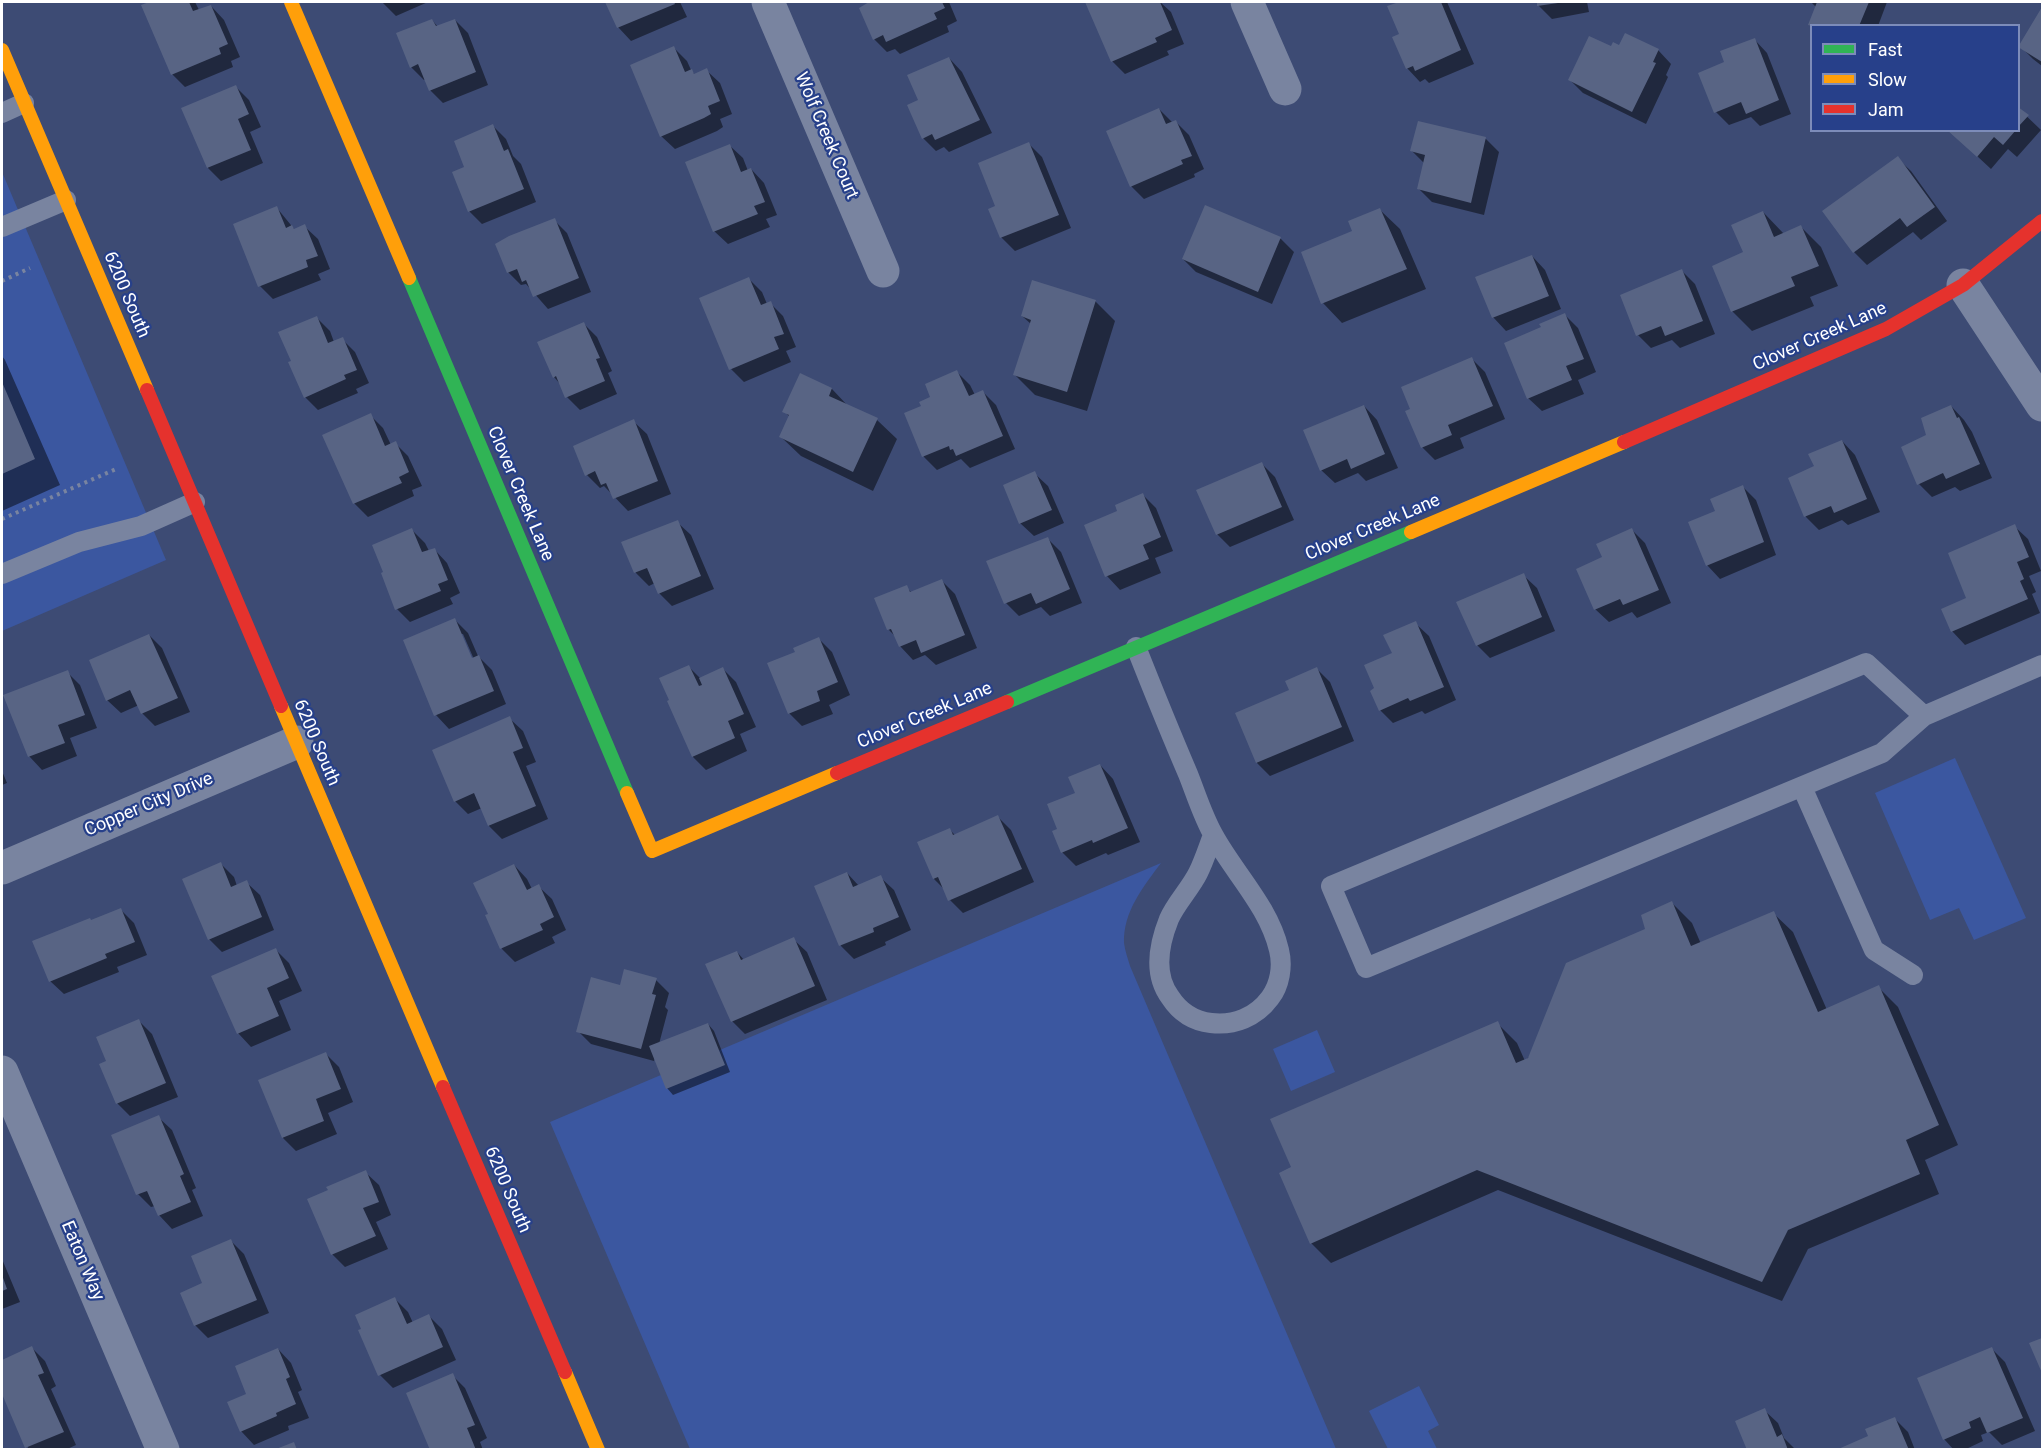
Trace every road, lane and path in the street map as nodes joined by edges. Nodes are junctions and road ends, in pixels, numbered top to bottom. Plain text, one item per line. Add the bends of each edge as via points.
1 (291, 2) edge
2 (768, 2) edge
3 (1247, 2) edge
4 (2, 50) edge
5 (1285, 89) dead end
6 (24, 103) junction
7 (2, 113) edge
8 (66, 200) junction
9 (2043, 221) edge
10 (2, 227) edge
11 (30, 268) dead end
12 (883, 271) dead end
13 (2, 280) edge
14 (1963, 285) junction
15 (2043, 405) edge
16 (116, 469) dead end
17 (195, 502) junction
18 (2, 519) edge
19 (2, 574) edge
20 (1136, 647) junction
21 (2043, 665) edge
22 (1924, 716) junction
23 (297, 742) junction
24 (1802, 787) junction
25 (1213, 835) junction
26 (2, 868) edge
27 (1913, 975) dead end
28 (2, 1072) edge
29 (163, 1449) edge
30 (598, 1449) edge

1 - 20 street, Clover Creek Lane via 652,850
2 - 12 street, Wolf Creek Court
3 - 5 street
4 - 6 street, 6200 South
6 - 7 lane
6 - 8 street, 6200 South
8 - 10 lane
8 - 17 street, 6200 South
9 - 14 street, Clover Creek Lane
11 - 13 path
14 - 15 street
14 - 20 street, Clover Creek Lane via 1886,329
16 - 18 path
17 - 19 lane via 141,526 79,542
17 - 23 street, 6200 South
20 - 25 lane
21 - 22 lane
22 - 24 lane via 1882,753
22 - 24 lane via 1866,663 1331,886 1366,968
23 - 26 street, Copper City Drive
23 - 30 street, 6200 South
24 - 27 lane via 1874,950
25 - 25 lane via 1198,873 1170,918 1158,962 1166,993 1176,1006 1203,1022 1219,1024 1249,1017 1262,1008 1275,989 1281,966 1280,951 1258,902
28 - 29 street, Eaton Way

